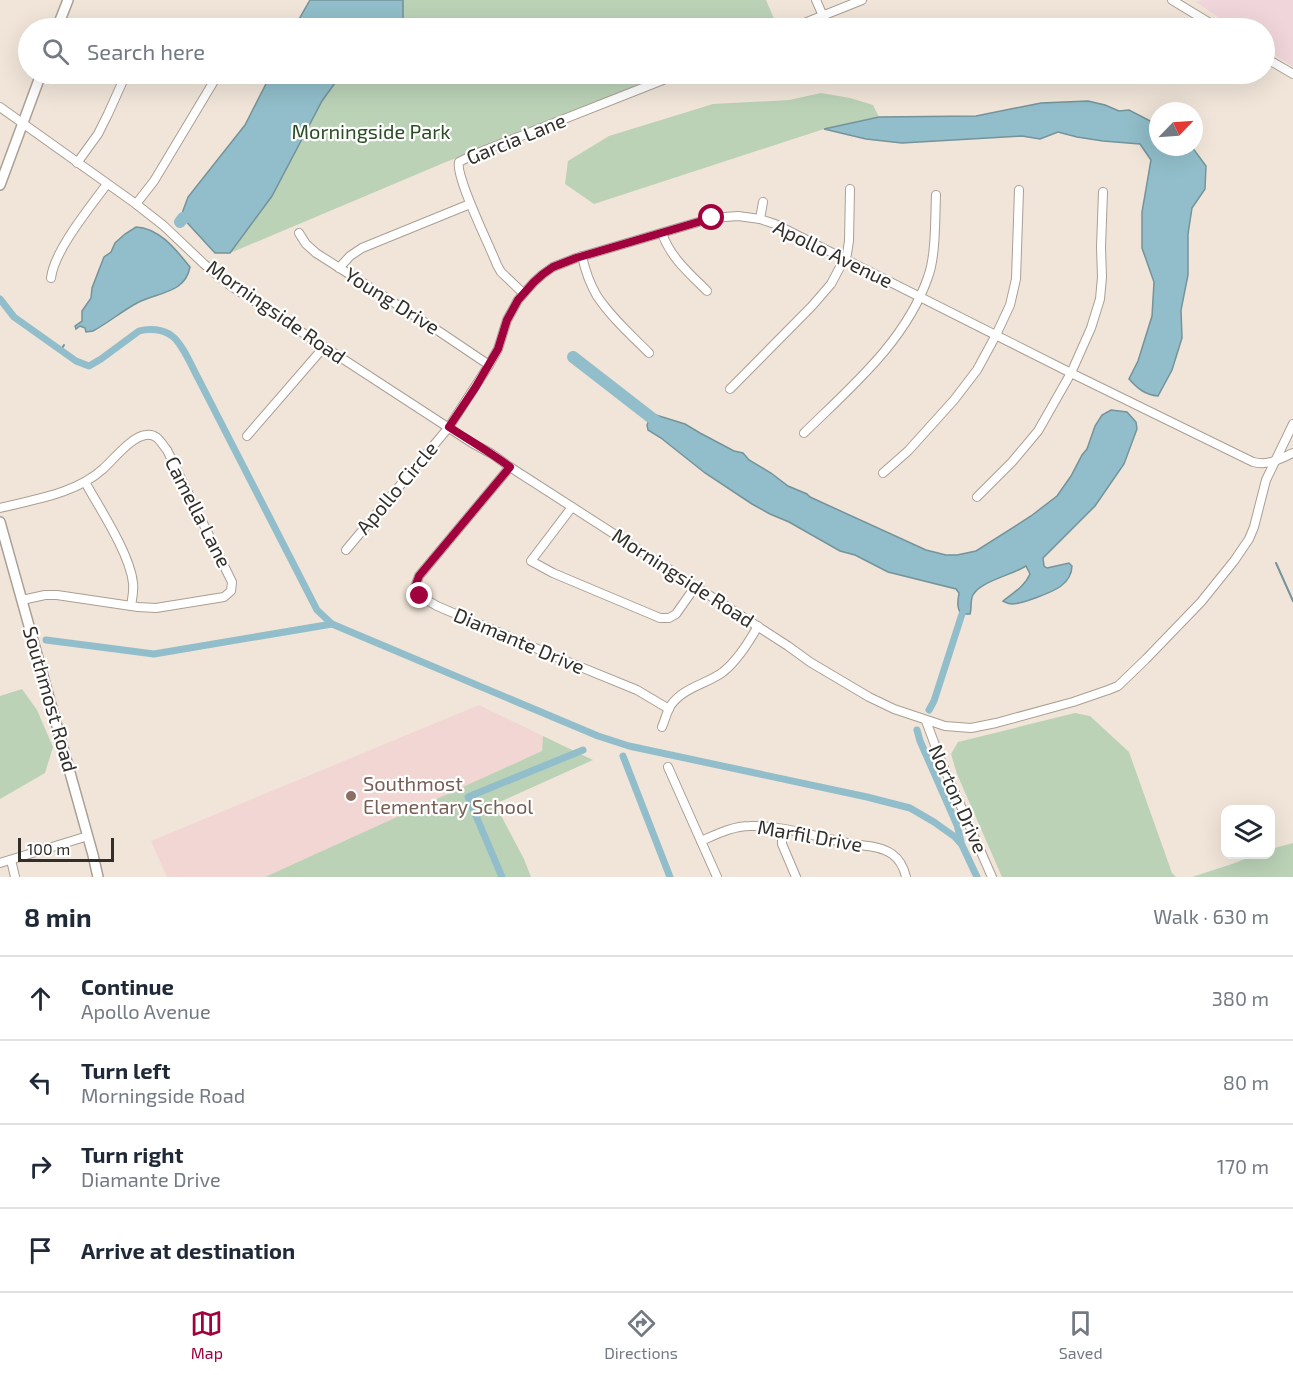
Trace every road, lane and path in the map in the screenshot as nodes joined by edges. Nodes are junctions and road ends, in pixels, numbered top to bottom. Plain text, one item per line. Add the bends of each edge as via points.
1 (68, 0) edge
2 (816, 0) edge
3 (862, 0) edge
4 (1172, 0) edge
5 (823, 16) junction
6 (61, 18) edge
7 (818, 18) edge
8 (1202, 18) edge
9 (1275, 63) edge
10 (1293, 74) edge
11 (37, 84) edge
12 (122, 84) edge
13 (212, 84) edge
14 (653, 84) edge
15 (0, 107) edge
16 (23, 123) junction
17 (77, 163) junction
18 (107, 184) junction
19 (0, 185) edge
20 (850, 189) dead end
21 (1019, 190) dead end
22 (1103, 192) dead end
23 (936, 195) dead end
24 (763, 202) dead end
25 (136, 204) junction
26 (470, 204) junction
27 (760, 219) junction
28 (299, 233) dead end
29 (662, 233) junction
30 (582, 256) junction
31 (845, 259) junction
32 (339, 268) junction
33 (51, 279) dead end
34 (707, 291) dead end
35 (524, 293) junction
36 (919, 297) junction
37 (996, 335) junction
38 (324, 347) junction
39 (649, 353) dead end
40 (489, 365) junction
41 (1071, 373) junction
42 (730, 388) dead end
43 (449, 427) junction
44 (1292, 428) edge
45 (804, 434) dead end
46 (247, 436) dead end
47 (1293, 453) edge
48 (1275, 461) junction
49 (510, 467) junction
50 (883, 473) dead end
51 (85, 482) junction
52 (977, 496) dead end
53 (572, 507) junction
54 (0, 508) edge
55 (0, 522) edge
56 (4, 548) edge
57 (346, 550) dead end
58 (695, 587) junction
59 (22, 600) junction
60 (131, 606) junction
61 (758, 626) junction
62 (669, 710) junction
63 (926, 721) junction
64 (662, 727) dead end
65 (668, 766) dead end
66 (782, 829) junction
67 (88, 836) junction
68 (701, 841) junction
69 (10, 860) junction
70 (0, 863) edge
71 (15, 877) edge
72 (98, 877) edge
73 (717, 877) edge
74 (796, 877) edge
75 (906, 877) edge
76 (992, 877) edge

1 - 6 main road
2 - 5 street
3 - 5 street
4 - 8 street
5 - 7 street
9 - 10 street
11 - 16 main road
12 - 17 street via 98,134
13 - 25 street
14 - 26 street, Garcia Lane via 459,162
15 - 16 street, Morningside Road
16 - 17 street, Morningside Road
16 - 19 main road
17 - 18 street, Morningside Road
18 - 25 street, Morningside Road
18 - 33 street via 58,255
20 - 31 street
21 - 37 street via 1016,279
22 - 41 street via 1100,299
23 - 36 street via 932,261
24 - 27 street
25 - 38 street, Morningside Road via 231,286
26 - 32 street via 362,248
26 - 35 street, Garcia Lane via 496,266
27 - 29 street, Apollo Avenue via 712,218
27 - 31 street, Apollo Avenue
28 - 32 street, Young Drive via 316,253
29 - 30 street, Apollo Avenue
29 - 34 street via 675,258
30 - 35 street, Apollo Avenue via 553,267
30 - 39 street via 597,295
31 - 36 street, Apollo Avenue
31 - 42 street via 812,306
32 - 40 street, Young Drive
35 - 40 street, Apollo Avenue via 512,310
36 - 37 street, Apollo Avenue
36 - 45 street via 899,334
37 - 41 street, Apollo Avenue
37 - 50 street via 977,370 954,400
38 - 43 street, Morningside Road
38 - 46 street
40 - 43 street, Apollo Avenue
41 - 48 street, Apollo Avenue via 1253,462
41 - 52 street via 1038,431
43 - 49 street, Morningside Road
43 - 57 street, Apollo Circle
44 - 48 street, Morningside Road
47 - 48 street
48 - 63 street, Morningside Road via 1254,527 1234,561 1201,602 1118,686 971,728
49 - 53 street, Morningside Road
49 - 62 street, Diamante Drive via 419,576 415,587 420,596 637,690
51 - 54 street, Camella Lane
51 - 60 street via 129,565 133,584
51 - 60 street, Camella Lane via 140,436 155,436 167,450 231,577 231,591 220,599 165,607
53 - 58 street, Morningside Road
53 - 58 street via 531,561 664,619 676,614
55 - 56 main road, Southmost Road
56 - 59 main road, Southmost Road
58 - 61 street, Morningside Road
59 - 60 street, Camella Lane via 57,595
59 - 67 main road, Southmost Road
61 - 62 street via 730,666 682,694
61 - 63 street, Morningside Road via 869,697
62 - 64 street
63 - 76 street, Norton Drive
65 - 68 street
66 - 68 street, Marfil Drive via 744,826
66 - 74 street via 782,844
66 - 75 street, Marfil Drive via 884,849 897,858
67 - 69 street
67 - 72 main road, Southmost Road
68 - 73 street
69 - 70 street
69 - 71 street

